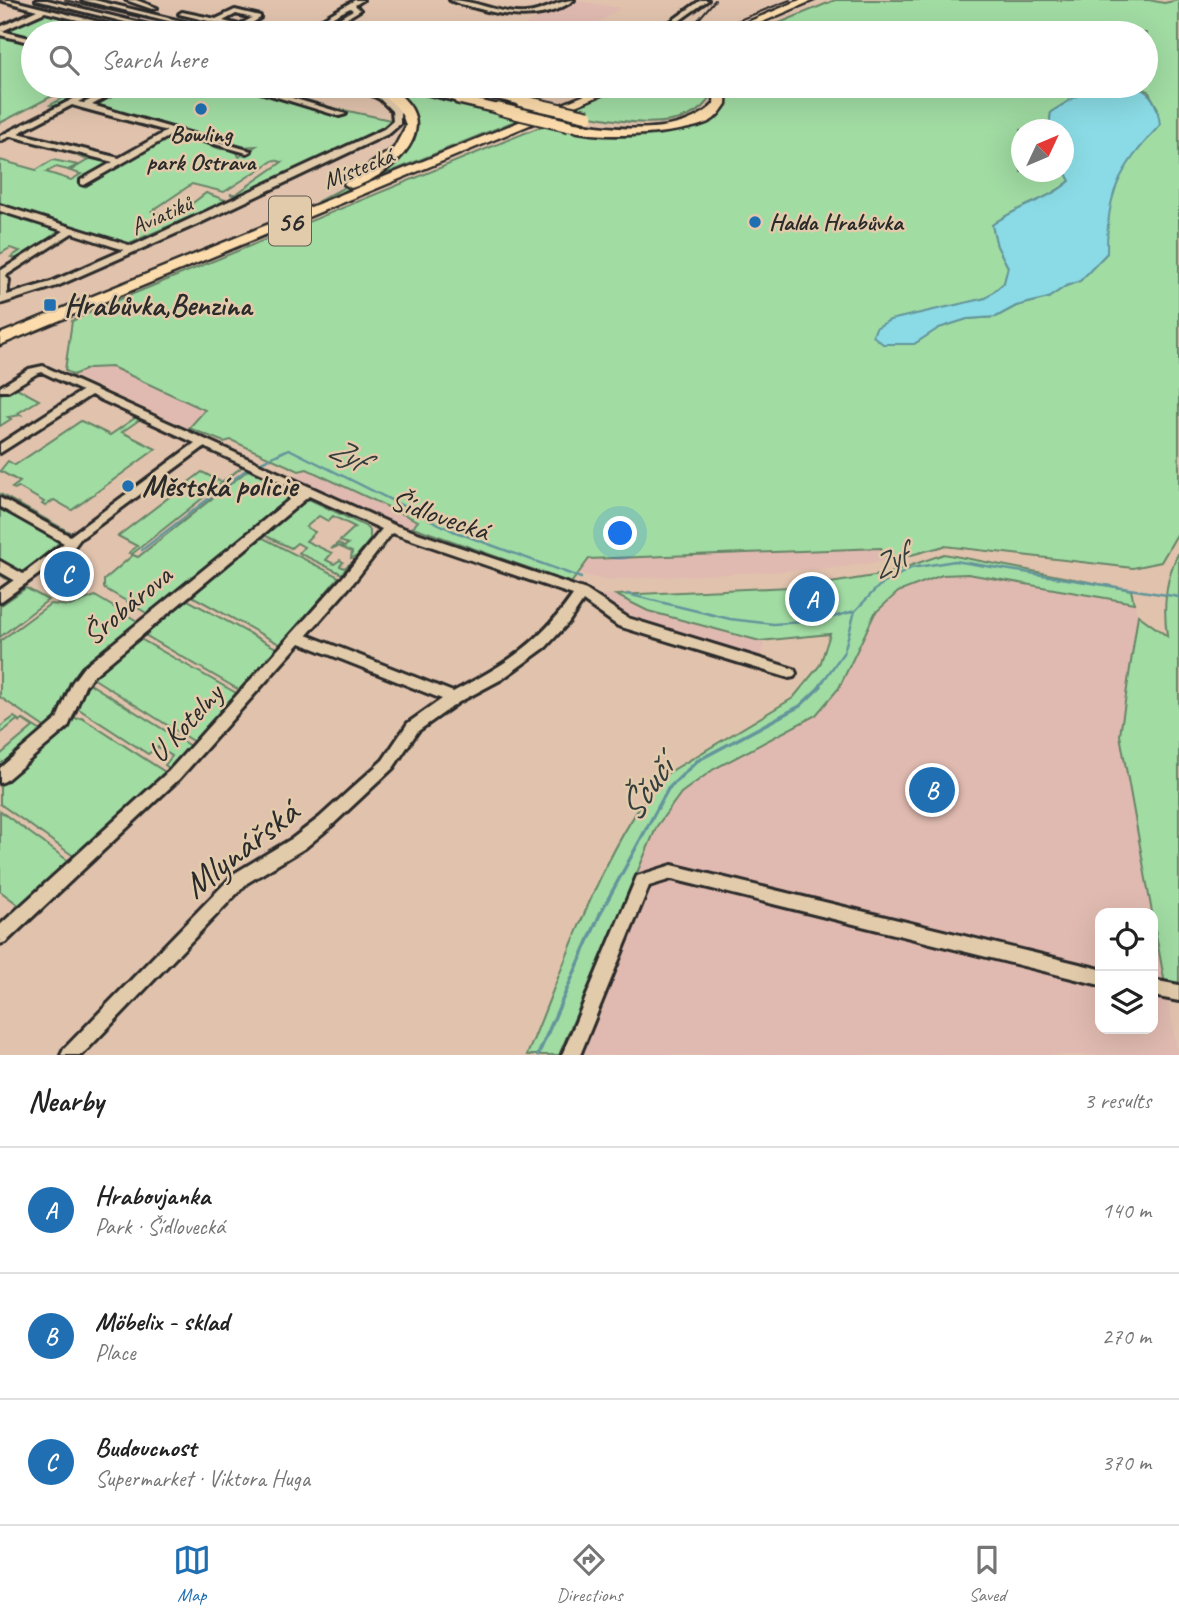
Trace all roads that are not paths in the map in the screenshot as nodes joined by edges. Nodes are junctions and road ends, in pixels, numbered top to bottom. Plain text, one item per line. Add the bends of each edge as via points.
1 (2, 0) edge
2 (39, 0) edge
3 (85, 0) edge
4 (360, 0) edge
5 (453, 0) edge
6 (571, 0) edge
7 (705, 0) edge
8 (809, 0) edge
9 (824, 0) edge
10 (133, 1) edge
11 (351, 5) dead end
12 (124, 9) junction
13 (45, 10) junction
14 (148, 15) junction
15 (109, 17) junction
16 (21, 21) edge
17 (21, 21) edge
18 (90, 21) edge
19 (126, 21) edge
20 (132, 21) edge
21 (175, 21) edge
22 (212, 21) edge
23 (218, 21) edge
24 (251, 21) edge
25 (675, 21) edge
26 (767, 21) edge
27 (772, 21) edge
28 (0, 31) edge
29 (21, 37) edge
30 (79, 98) edge
31 (100, 98) edge
32 (293, 98) edge
33 (385, 98) edge
34 (395, 98) edge
35 (451, 98) edge
36 (471, 98) edge
37 (509, 98) edge
38 (572, 98) edge
39 (587, 98) edge
40 (709, 98) edge
41 (721, 98) edge
42 (460, 100) junction
43 (579, 101) joint
44 (71, 102) junction
45 (85, 106) junction
46 (342, 114) dead end
47 (173, 131) junction
48 (12, 134) junction
49 (0, 139) edge
50 (247, 151) dead end
51 (119, 161) junction
52 (84, 182) dead end
53 (317, 202) junction
54 (0, 208) edge
55 (71, 230) junction
56 (132, 249) junction
57 (0, 275) edge
58 (1, 301) edge
59 (0, 332) edge
60 (0, 341) edge
61 (4, 389) dead end
62 (88, 392) junction
63 (204, 442) junction
64 (0, 449) edge
65 (309, 490) junction
66 (0, 502) edge
67 (390, 528) junction
68 (71, 542) junction
69 (0, 566) edge
70 (23, 580) junction
71 (581, 593) junction
72 (0, 597) edge
73 (298, 637) junction
74 (789, 673) dead end
75 (454, 698) junction
76 (0, 777) edge
77 (0, 936) edge
78 (1095, 976) edge
79 (1158, 989) edge
80 (1179, 993) edge
81 (70, 1055) edge
82 (571, 1055) edge

1 - 13 street
2 - 15 street
3 - 12 street
4 - 11 street
5 - 6 street via 522,17 545,13
7 - 25 street
8 - 26 highway
9 - 27 highway
10 - 22 street
12 - 14 street
12 - 15 street via 125,15
13 - 16 street
13 - 18 street
14 - 20 street via 132,17
14 - 21 street
15 - 19 street
17 - 28 street
23 - 24 street via 234,12 258,17
28 - 29 street
30 - 44 street
31 - 45 street
32 - 46 street
33 - 56 street, Aviatiků via 396,110 397,122 387,131
34 - 53 highway, 56 via 411,115 408,141 381,167
35 - 42 street
36 - 42 street
37 - 40 highway, bridge via 636,123 679,118
38 - 53 highway, Místecká / 56
39 - 43 highway, 56
41 - 42 highway, bridge via 713,111 678,127 626,133 569,126
43 - 60 highway, Místecká / 56
44 - 45 street
44 - 48 street
45 - 47 street
47 - 50 street
47 - 51 street
48 - 49 street
48 - 51 street
51 - 52 street
53 - 59 highway, Místecká / 56
54 - 55 street
55 - 56 street
55 - 57 street
56 - 58 street, Aviatiků via 46,287
57 - 58 street via 4,280
61 - 62 street, Šídlovecká via 43,369
62 - 63 street, Šídlovecká
62 - 64 street
63 - 65 street, Šídlovecká
63 - 68 street
65 - 67 street, Šídlovecká
65 - 76 street, Šrobárova via 88,672 63,723
66 - 68 street
67 - 71 street, Šídlovecká
67 - 73 street, U Kotelny
68 - 70 street
69 - 70 street
70 - 72 street
71 - 74 street, Šídlovecká via 624,622
71 - 75 street, Mlynářská via 563,619 524,657
73 - 75 street
73 - 77 street, U Kotelny via 174,775
75 - 81 street, Mlynářská via 413,727 388,764 299,844 241,878
78 - 82 street via 672,872 643,881
79 - 80 street

